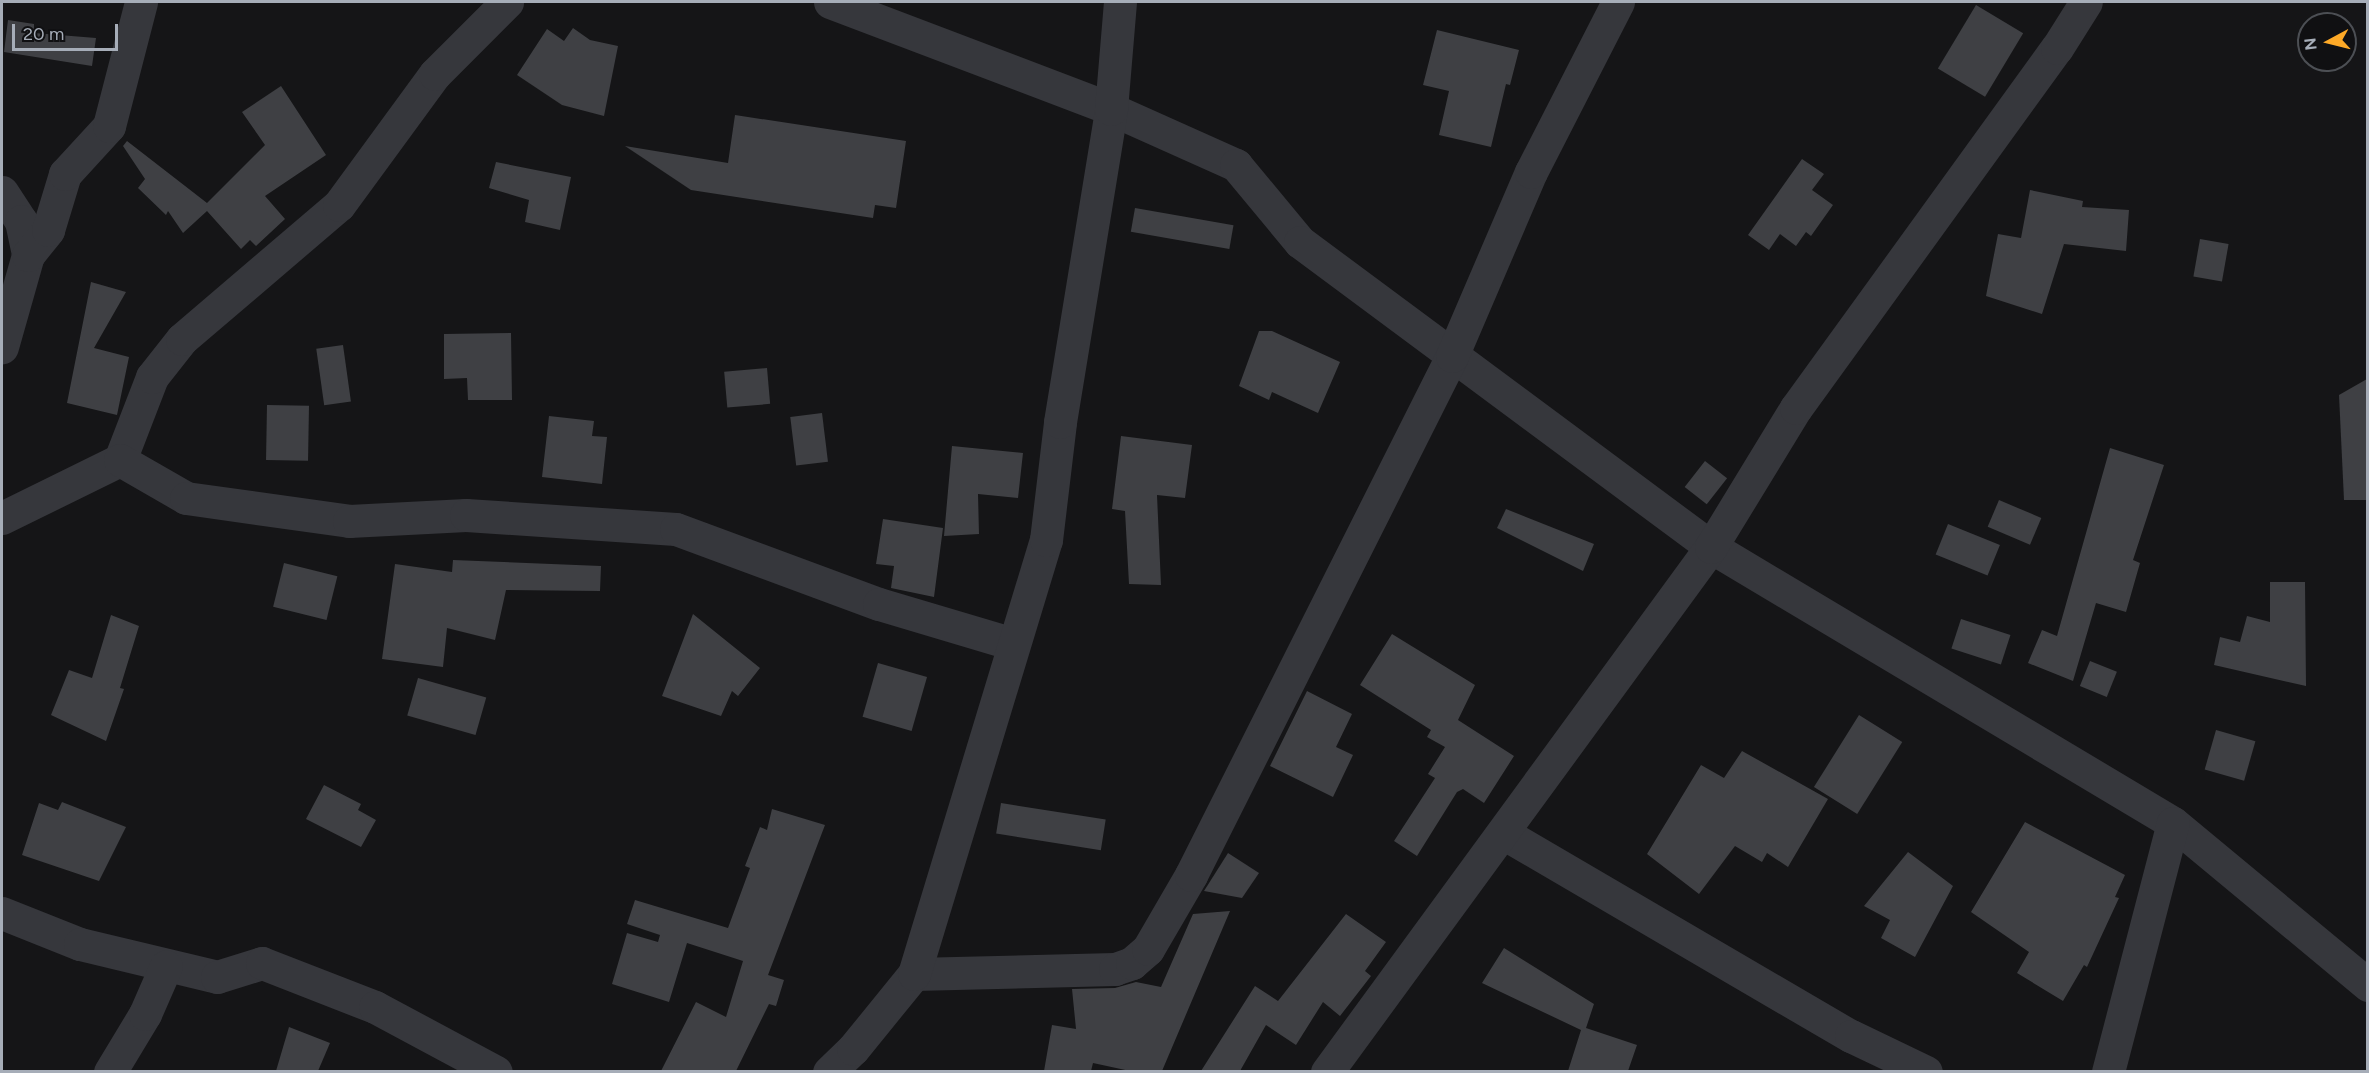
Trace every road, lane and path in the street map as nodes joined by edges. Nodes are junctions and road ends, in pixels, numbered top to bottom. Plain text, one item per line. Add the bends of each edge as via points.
1 (141, 2) edge
2 (507, 2) edge
3 (830, 2) edge
4 (1120, 2) edge
5 (1618, 2) edge
6 (2086, 2) edge
7 (1111, 110) junction
8 (2, 192) edge
9 (28, 255) junction
10 (2, 347) edge
11 (1452, 356) junction
12 (120, 460) junction
13 (2, 518) edge
14 (1711, 547) junction
15 (1014, 644) junction
16 (2173, 823) junction
17 (1503, 832) junction
18 (2, 913) edge
19 (166, 966) junction
20 (914, 974) junction
21 (2367, 985) edge
22 (110, 1071) edge
23 (496, 1071) edge
24 (829, 1071) edge
25 (1327, 1071) edge
26 (1926, 1071) edge
27 (2108, 1071) edge

1 - 9 street via 109,126 65,174 48,230
2 - 12 street via 435,74 339,205 182,339 152,377
3 - 7 street
4 - 7 street
5 - 11 street via 1531,172
6 - 14 street via 2057,48 1796,408
7 - 11 street via 1236,165 1300,242
7 - 15 street via 1060,422 1046,540
8 - 9 street via 21,221
9 - 10 street
11 - 14 street
11 - 20 street via 1191,875 1148,949 1132,963 1115,969
12 - 13 street
12 - 15 street via 186,498 349,521 466,516 676,530 879,604
14 - 16 street
14 - 17 street
15 - 20 street
16 - 21 street
16 - 27 street
17 - 25 street
17 - 26 street via 1851,1036
18 - 19 street via 80,944
19 - 22 street via 145,1014
19 - 23 street via 217,977 262,963 375,1007
20 - 24 street via 853,1049

